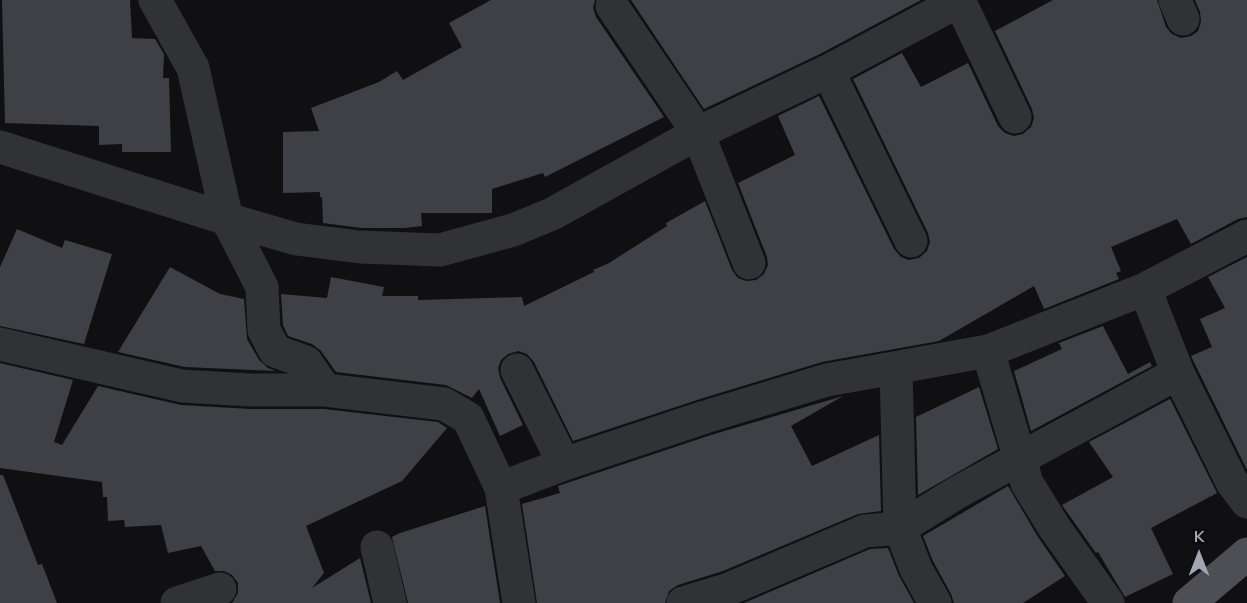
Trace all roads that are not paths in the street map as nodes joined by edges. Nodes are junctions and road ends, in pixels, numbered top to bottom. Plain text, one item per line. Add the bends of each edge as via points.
1 (155, 0) edge
2 (960, 0) edge
3 (612, 6) dead end
4 (828, 71) junction
5 (1015, 117) dead end
6 (698, 133) junction
7 (0, 147) edge
8 (227, 219) junction
9 (1247, 236) edge
10 (911, 241) dead end
11 (749, 263) dead end
12 (1145, 289) junction
13 (0, 344) edge
14 (988, 351) junction
15 (896, 368) junction
16 (517, 370) dead end
17 (1178, 373) junction
18 (325, 390) junction
19 (1021, 459) junction
20 (564, 464) junction
21 (501, 488) junction
22 (1247, 502) edge
23 (900, 528) junction
24 (377, 547) dead end
25 (1247, 554) edge
26 (220, 589) dead end
27 (731, 596) edge
28 (177, 603) edge
29 (390, 603) edge
30 (519, 603) edge
31 (683, 603) edge
32 (935, 603) edge
33 (1108, 603) edge
34 (1189, 603) edge

1 - 8 street via 193,68
2 - 4 street
2 - 5 street
3 - 6 street
4 - 6 street
4 - 10 street
6 - 8 street via 552,214 513,230 440,250 360,247 296,239
6 - 11 street
7 - 8 street
8 - 18 street via 262,287 264,330 275,351 306,362
9 - 12 street
12 - 14 street
12 - 17 street
13 - 18 street via 182,386
14 - 15 street
14 - 19 street
15 - 20 street via 827,380
15 - 23 street
16 - 20 street
17 - 19 street
17 - 22 street via 1232,482
18 - 21 street via 444,404 468,418
19 - 23 street
19 - 33 street via 1027,483
20 - 21 street
21 - 30 street
23 - 27 street via 865,531
23 - 32 street
24 - 29 street
25 - 34 main road
26 - 28 street
27 - 31 street

